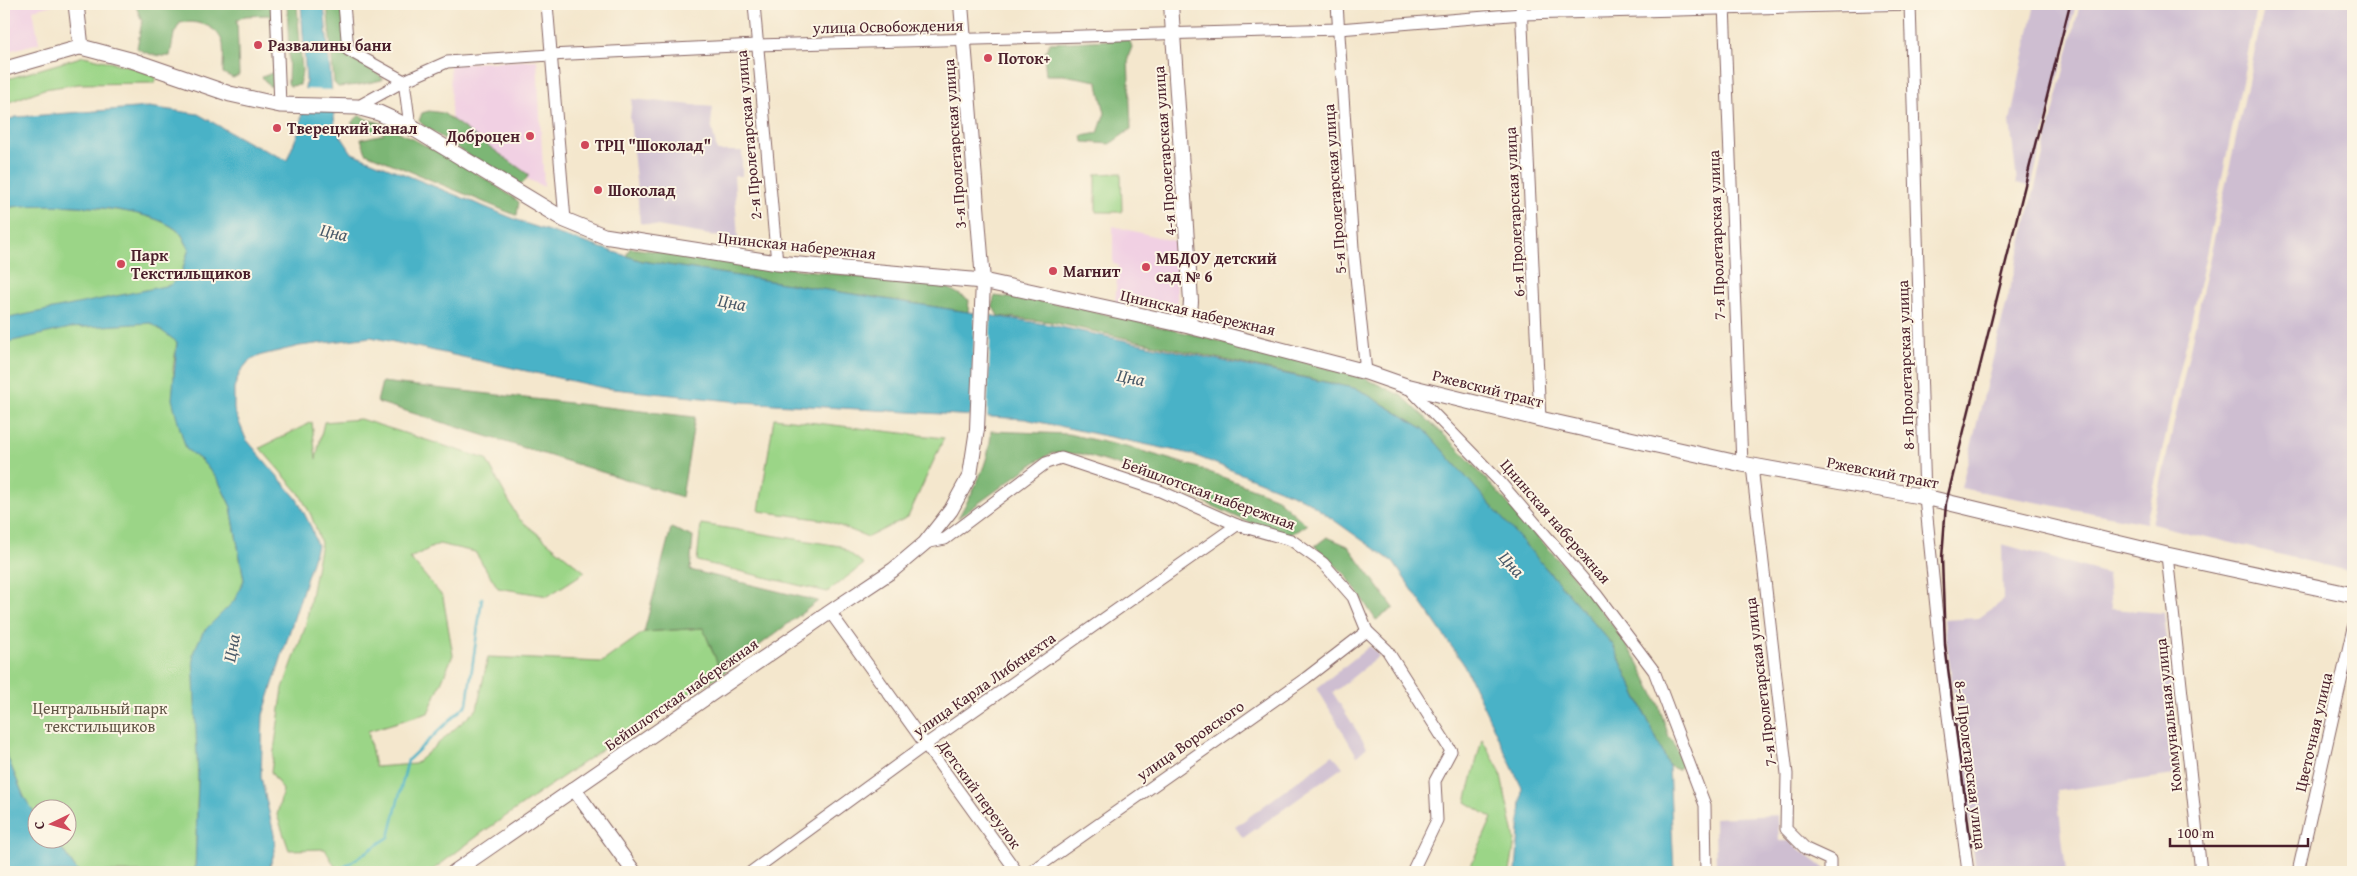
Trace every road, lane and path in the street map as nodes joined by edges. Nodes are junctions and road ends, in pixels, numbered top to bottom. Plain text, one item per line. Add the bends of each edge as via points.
1 (76, 4) edge
2 (276, 4) edge
3 (344, 4) edge
4 (547, 4) edge
5 (754, 4) edge
6 (961, 4) edge
7 (1171, 4) edge
8 (1337, 4) edge
9 (1911, 4) edge
10 (1724, 6) edge
11 (1521, 9) edge
12 (1339, 29) junction
13 (1173, 34) junction
14 (964, 40) junction
15 (756, 45) junction
16 (80, 47) junction
17 (550, 55) junction
18 (4, 70) edge
19 (404, 81) junction
20 (280, 104) junction
21 (357, 107) junction
22 (416, 130) junction
23 (565, 220) junction
24 (777, 263) junction
25 (983, 281) junction
26 (983, 307) joint
27 (1189, 326) junction
28 (1366, 372) junction
29 (1406, 386) junction
30 (1540, 419) junction
31 (1747, 465) junction
32 (1925, 497) junction
33 (1237, 525) junction
34 (925, 543) junction
35 (2167, 555) junction
36 (2353, 595) edge
37 (830, 612) junction
38 (2353, 628) edge
39 (1367, 631) junction
40 (924, 745) junction
41 (574, 789) junction
42 (454, 872) edge
43 (634, 872) edge
44 (752, 872) edge
45 (1017, 872) edge
46 (1031, 872) edge
47 (1412, 872) edge
48 (1706, 872) edge
49 (1830, 872) edge
50 (1968, 872) edge
51 (2201, 872) edge
52 (2298, 872) edge

1 - 16 main road
2 - 20 street
3 - 19 street via 348,50
4 - 17 street
5 - 15 street, 2-я Пролетарская улица
6 - 14 street, 3-я Пролетарская улица
7 - 13 street, 4-я Пролетарская улица
8 - 12 street, 5-я Пролетарская улица
9 - 10 street, улица Освобождения
9 - 32 street, 8-я Пролетарская улица
10 - 11 street, улица Освобождения
10 - 31 street, 7-я Пролетарская улица
11 - 12 street, улица Освобождения
11 - 30 street, 6-я Пролетарская улица
12 - 13 street, улица Освобождения
12 - 28 street, 5-я Пролетарская улица
13 - 14 street, улица Освобождения
13 - 27 street, 4-я Пролетарская улица via 1191,301
14 - 15 street, улица Освобождения
14 - 25 street, 3-я Пролетарская улица
15 - 17 street, улица Освобождения
15 - 24 street, 2-я Пролетарская улица
16 - 18 street
16 - 20 main road, Цнинская набережная via 134,61 230,94
17 - 19 street, улица Освобождения via 447,62
17 - 23 street
19 - 21 street, улица Освобождения
19 - 22 street via 409,119
20 - 21 main road, Цнинская набережная
21 - 22 main road, Цнинская набережная
22 - 23 main road, Цнинская набережная
23 - 24 main road, Цнинская набережная via 604,236
24 - 25 main road, Цнинская набережная
25 - 26 street, 3-я Пролетарская улица
25 - 27 main road, Цнинская набережная
26 - 34 street, Бейшлотская набережная via 977,429 970,475 951,510
27 - 28 main road, Цнинская набережная
28 - 29 main road, Цнинская набережная
29 - 30 main road, Ржевский тракт
29 - 48 street, Цнинская набережная via 1499,481 1596,594 1654,671 1705,805
30 - 31 main road, Ржевский тракт
31 - 32 main road, Ржевский тракт
31 - 49 street, 7-я Пролетарская улица via 1787,774 1786,829 1806,849 1830,860
32 - 35 main road, Ржевский тракт
32 - 50 street, 8-я Пролетарская улица via 1943,677
33 - 34 street, Бейшлотская набережная via 1160,491 1061,458 1046,463 945,540
33 - 39 street, Бейшлотская набережная via 1291,540 1323,563 1353,597
33 - 40 street, улица Карла Либкнехта
34 - 37 street, Бейшлотская набережная via 893,570
35 - 36 main road, Ржевский тракт
35 - 51 street, Коммунальная улица
37 - 40 street, Детский переулок
37 - 41 street, Бейшлотская набережная
38 - 52 street, Цветочная улица
39 - 46 street, улица Воровского via 1306,678
39 - 47 street, Бейшлотская набережная via 1387,650 1452,751 1435,781 1437,820
40 - 44 street, улица Карла Либкнехта
40 - 45 street, Детский переулок
41 - 42 street, Бейшлотская набережная
41 - 43 street

